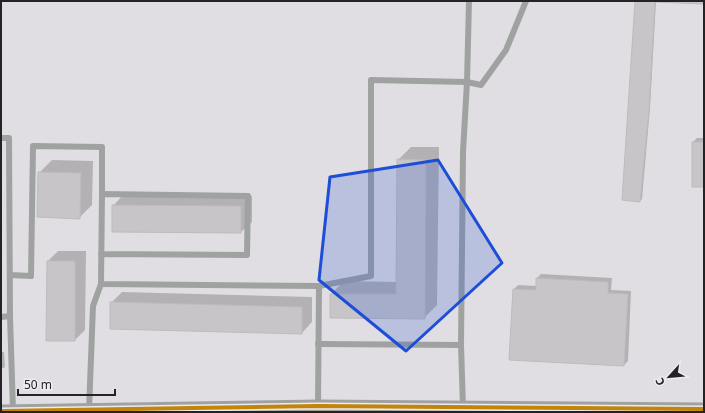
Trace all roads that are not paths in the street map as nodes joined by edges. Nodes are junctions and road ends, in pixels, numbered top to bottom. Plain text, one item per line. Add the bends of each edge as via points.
1 (469, 1) edge
2 (526, 1) edge
3 (467, 82) junction
4 (1, 138) edge
5 (102, 194) junction
6 (102, 254) junction
7 (10, 275) junction
8 (101, 284) junction
9 (319, 286) junction
10 (10, 316) junction
11 (1, 317) edge
12 (318, 344) junction
13 (461, 345) junction
14 (318, 406) junction
15 (463, 409) edge
16 (704, 409) edge
17 (89, 410) junction
18 (497, 410) edge
19 (637, 410) edge
20 (7, 411) edge
21 (34, 411) edge

1 - 3 lane
2 - 3 lane via 506,50 481,85
3 - 9 lane via 371,80 371,276
3 - 13 lane via 462,152
4 - 7 lane via 9,138
5 - 6 lane
5 - 6 lane via 248,196 248,204 247,255
5 - 7 lane via 102,147 32,146 31,276
6 - 8 lane
7 - 10 lane
8 - 9 lane
8 - 17 lane via 93,306
9 - 12 lane
10 - 11 lane
10 - 20 lane
12 - 13 lane
12 - 14 lane
13 - 15 lane
14 - 15 street
14 - 17 street
15 - 18 street
16 - 19 street
17 - 21 street
18 - 19 street
20 - 21 street

